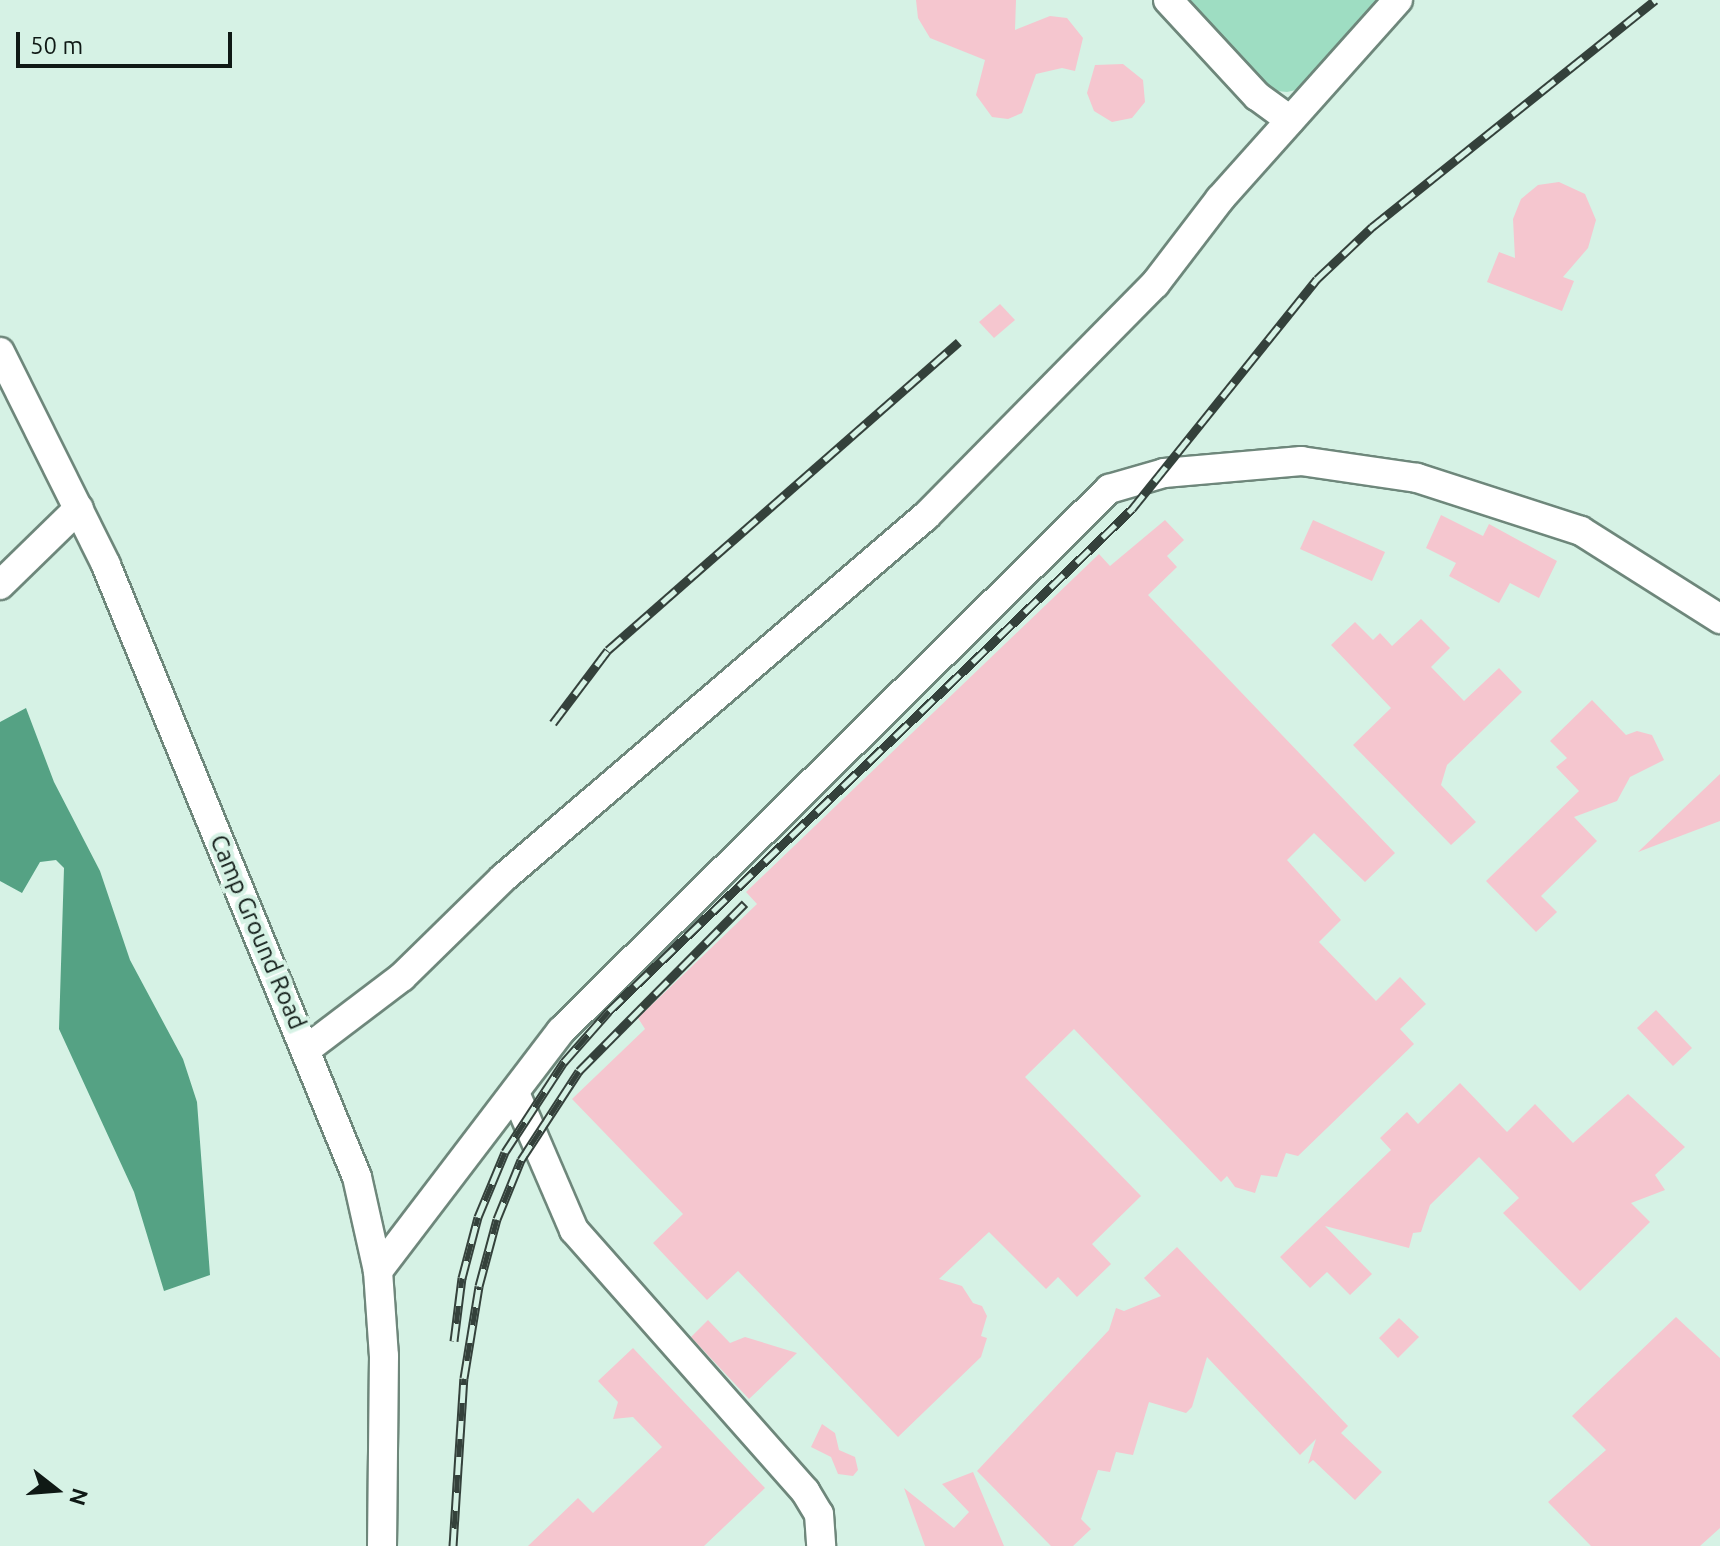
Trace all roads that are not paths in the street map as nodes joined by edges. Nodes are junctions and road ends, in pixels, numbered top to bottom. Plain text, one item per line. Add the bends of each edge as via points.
1 (1168, 0) edge
2 (1398, 0) edge
3 (1290, 120) junction
4 (0, 352) edge
5 (79, 508) junction
6 (0, 585) edge
7 (1720, 619) edge
8 (307, 1049) junction
9 (515, 1093) junction
10 (378, 1271) junction
11 (382, 1546) edge
12 (821, 1546) edge

1 - 3 street via 1257,96
2 - 3 street
3 - 8 street via 1155,284 926,516 503,878 402,977
4 - 5 street, Camp Ground Road
5 - 6 street
5 - 8 street, Camp Ground Road
7 - 9 street via 1581,531 1417,478 1301,461 1164,473 1109,489 561,1031
8 - 10 street, Camp Ground Road via 357,1177
9 - 10 street
9 - 12 street via 574,1230 805,1491 819,1514
10 - 11 street, Camp Ground Road via 384,1356

